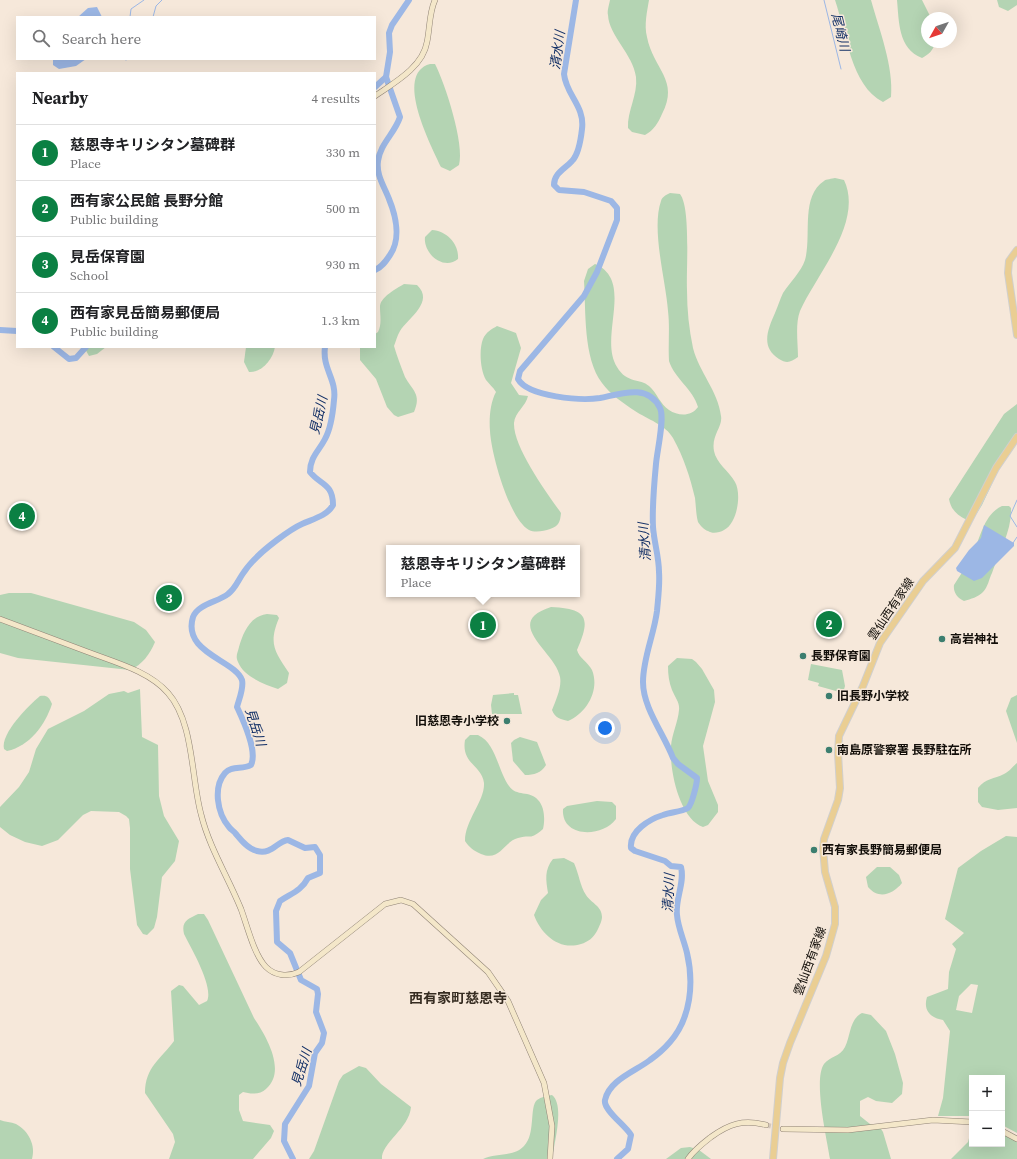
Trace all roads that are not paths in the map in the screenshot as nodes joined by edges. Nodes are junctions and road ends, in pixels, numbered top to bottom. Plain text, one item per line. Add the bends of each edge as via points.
1 (435, 0) edge
2 (376, 95) edge
3 (1017, 250) edge
4 (1017, 335) edge
5 (1017, 437) edge
6 (0, 618) edge
7 (969, 1122) edge
8 (766, 1125) tunnel mouth
9 (783, 1129) tunnel mouth
10 (1005, 1133) edge
11 (1017, 1139) edge
12 (550, 1159) edge
13 (688, 1159) edge
14 (773, 1159) edge

1 - 2 street via 424,54 412,68
3 - 4 main road via 1009,261 1008,273
5 - 14 main road, 雲仙西有家線 via 996,468 955,548 922,581 880,643 839,736 840,788 823,848 825,872 835,907 835,924 826,956 783,1063
6 - 12 street via 123,666 158,684 169,694 180,712 184,725 204,827 241,909 258,955 264,965 274,973 295,974 303,970 385,904 401,900 421,910 488,972 508,1001 544,1083 552,1126
7 - 9 street via 933,1120 848,1130
8 - 13 street via 745,1122 729,1126 697,1148
10 - 11 street

